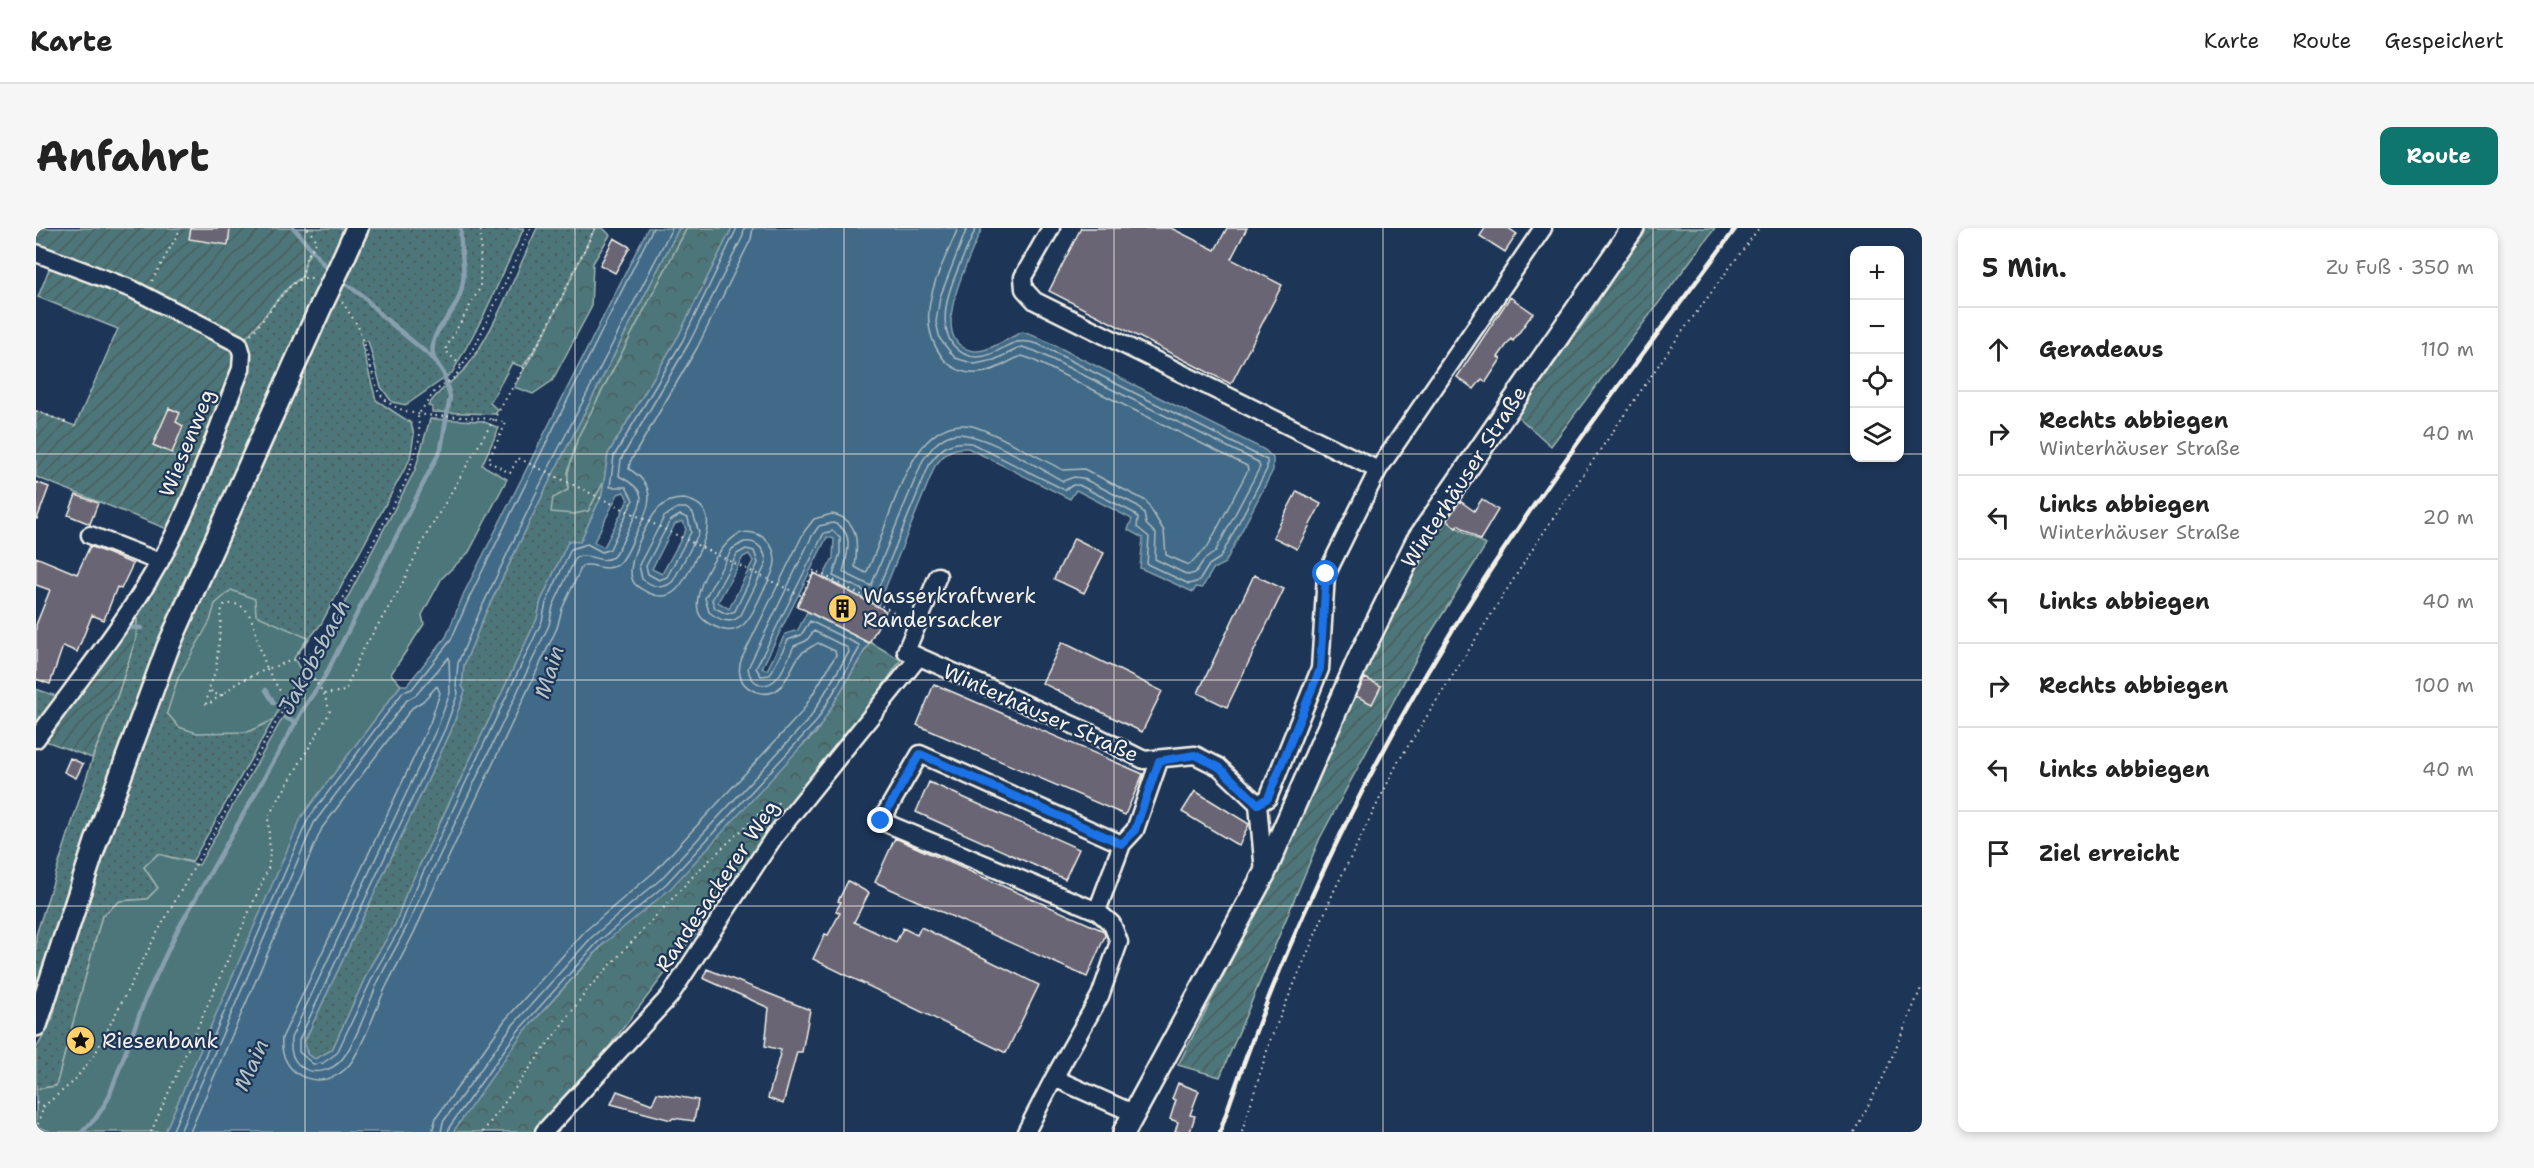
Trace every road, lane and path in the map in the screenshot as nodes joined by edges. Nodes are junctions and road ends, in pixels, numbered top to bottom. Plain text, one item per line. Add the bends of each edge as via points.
1 (181, 228) edge
2 (307, 228) edge
3 (357, 228) edge
4 (481, 228) edge
5 (531, 228) edge
6 (595, 228) edge
7 (1051, 228) edge
8 (1543, 228) edge
9 (1633, 228) edge
10 (1760, 228) edge
11 (36, 253) edge
12 (302, 278) junction
13 (315, 280) dead end
14 (143, 295) junction
15 (330, 303) junction
16 (239, 344) junction
17 (461, 366) junction
18 (36, 411) edge
19 (418, 415) junction
20 (495, 419) junction
21 (68, 423) dead end
22 (1378, 470) junction
23 (90, 536) dead end
24 (160, 562) junction
25 (938, 576) dead end
26 (916, 624) junction
27 (313, 654) junction
28 (918, 658) junction
29 (306, 668) junction
30 (267, 669) junction
31 (209, 691) dead end
32 (324, 694) junction
33 (223, 695) junction
34 (287, 703) junction
35 (36, 739) edge
36 (1159, 761) junction
37 (810, 792) junction
38 (1258, 804) junction
39 (1122, 844) junction
40 (1264, 874) junction
41 (1097, 911) junction
42 (1922, 986) edge
43 (36, 1025) edge
44 (1054, 1078) junction
45 (36, 1103) edge
46 (44, 1106) junction
47 (1129, 1123) edge
48 (36, 1130) edge
49 (151, 1132) edge
50 (483, 1132) edge
51 (544, 1132) edge
52 (1026, 1132) edge
53 (1242, 1132) edge
54 (1854, 1132) edge

1 - 14 path
2 - 12 path via 317,241 306,258
3 - 15 main road, bridge via 340,266
4 - 17 path via 480,288 445,350
5 - 17 path via 484,328
6 - 20 path via 546,330
7 - 22 street via 1023,277 1024,289 1035,301
8 - 22 street
9 - 40 main road, Winterhäuser Straße via 1417,542 1360,656
10 - 53 path via 1671,347 1539,539 1398,762 1334,891 1271,1038
11 - 14 street
12 - 13 path via 309,276
12 - 16 path via 292,283
14 - 16 street
15 - 19 path via 358,326 383,399 395,408
15 - 43 main road via 168,646 96,842
16 - 24 street, Wiesenweg via 241,369
17 - 19 path via 455,377 435,391
18 - 21 path
19 - 20 path
19 - 27 path via 420,437 405,483
20 - 26 path via 506,423 488,461 510,473 518,458 802,596 814,570
20 - 32 path via 361,653 345,691
22 - 38 street via 1326,574 1320,669 1268,798
23 - 24 street
24 - 35 street, Wiesenweg
25 - 26 street
26 - 28 street via 906,651
27 - 29 path
27 - 30 path
28 - 36 street, Winterhäuser Straße via 1144,760
28 - 37 street, Randesackerer Weg
29 - 32 path
29 - 34 path
30 - 33 path via 237,683
30 - 33 path via 252,615 241,606 224,605 216,669 209,689
30 - 34 path
31 - 33 path via 206,704
32 - 49 path via 330,712 268,817 268,869
34 - 46 path via 157,933 95,1054 73,1082
36 - 38 street, Winterhäuser Straße via 1195,755 1219,767
36 - 39 street via 1135,830
37 - 50 path via 765,808 698,871 588,989
37 - 51 street, Randesackerer Weg via 774,837 669,998
38 - 40 street
39 - 41 street
39 - 41 street via 920,754 881,821
40 - 47 main road, Winterhäuser Straße
41 - 44 street via 1112,924 1119,942 1100,996
42 - 54 path via 1884,1076
44 - 47 street
44 - 52 street
45 - 46 path
46 - 48 path

